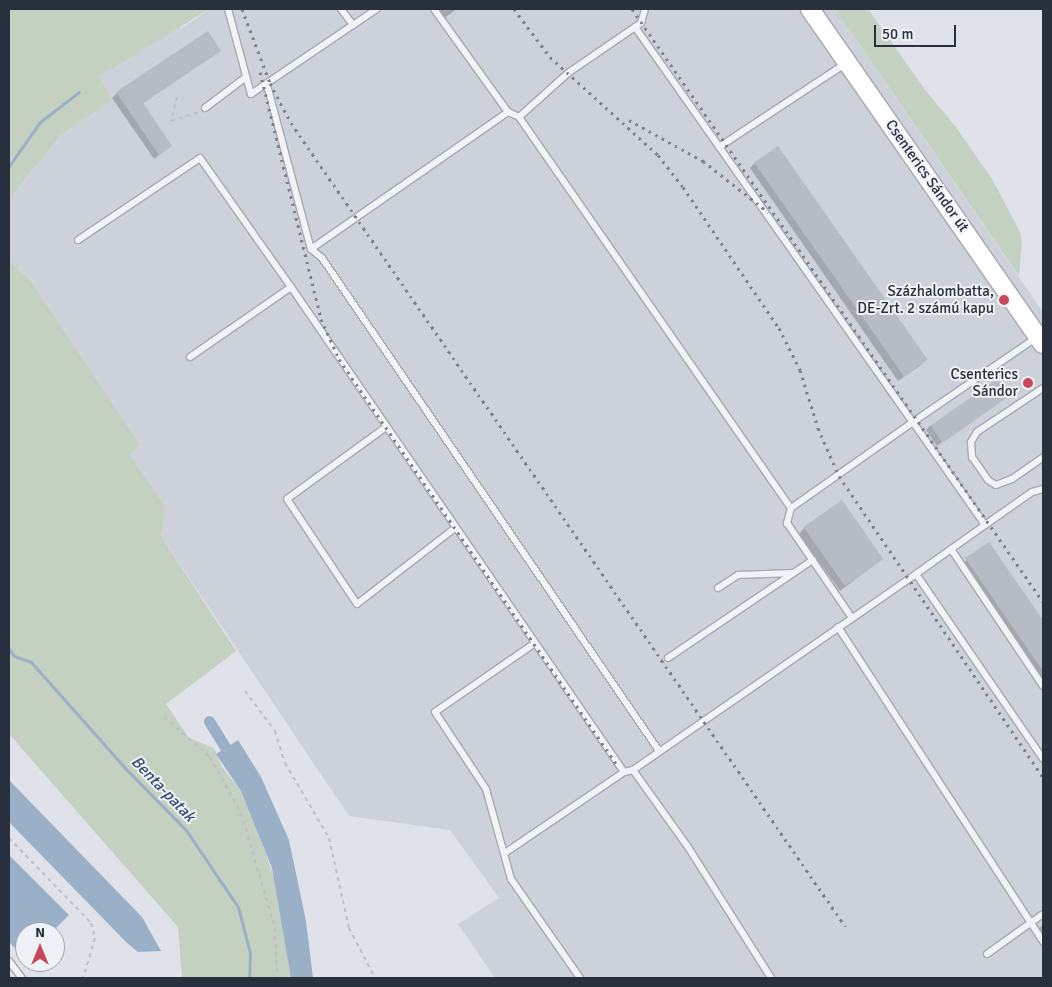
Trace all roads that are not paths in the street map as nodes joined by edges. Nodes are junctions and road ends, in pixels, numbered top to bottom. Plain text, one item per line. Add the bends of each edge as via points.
1 (228, 9) edge
2 (341, 9) edge
3 (377, 9) edge
4 (434, 9) edge
5 (645, 9) edge
6 (810, 9) edge
7 (353, 25) junction
8 (636, 27) junction
9 (848, 62) junction
10 (246, 77) junction
11 (267, 85) junction
12 (205, 108) road end
13 (508, 112) junction
14 (519, 117) junction
15 (719, 147) junction
16 (78, 240) dead end
17 (311, 249) junction
18 (291, 287) junction
19 (1041, 340) edge
20 (190, 357) dead end
21 (1043, 388) edge
22 (913, 422) junction
23 (386, 427) junction
24 (1043, 457) edge
25 (1043, 489) edge
26 (791, 508) junction
27 (985, 525) junction
28 (455, 528) junction
29 (951, 549) junction
30 (813, 560) junction
31 (794, 573) junction
32 (916, 574) junction
33 (718, 588) dead end
34 (852, 618) junction
35 (838, 628) junction
36 (535, 643) junction
37 (668, 658) dead end
38 (1043, 686) edge
39 (659, 751) junction
40 (1043, 759) edge
41 (633, 770) junction
42 (624, 772) junction
43 (505, 853) junction
44 (1043, 914) edge
45 (1031, 923) junction
46 (1043, 942) edge
47 (987, 954) dead end
48 (9, 961) edge
49 (22, 978) edge
50 (580, 978) edge
51 (771, 978) edge

1 - 10 lane
2 - 7 lane
3 - 7 lane
4 - 13 lane
5 - 8 lane via 641,23
6 - 9 street, Csenterics Sándor út
7 - 11 lane
8 - 14 lane via 568,73
8 - 15 lane
9 - 15 lane
9 - 19 street, Csenterics Sándor út
10 - 11 lane via 251,94
10 - 12 lane
11 - 17 lane
13 - 14 lane
13 - 17 lane
14 - 26 lane
15 - 22 lane
16 - 18 lane via 200,158
17 - 39 lane via 322,258
18 - 20 lane
18 - 23 lane
19 - 22 lane
21 - 24 lane via 977,432 971,442 972,456 988,480 996,485 1012,479
22 - 26 lane
22 - 27 lane
23 - 28 lane
23 - 28 lane via 287,499 357,604
25 - 27 lane via 1032,492
26 - 30 lane via 787,523
27 - 29 lane
28 - 36 lane
29 - 32 lane
29 - 38 lane
30 - 31 lane
30 - 34 lane
31 - 33 lane via 738,575
31 - 37 lane
32 - 34 lane
32 - 40 lane
34 - 35 lane
35 - 39 lane
35 - 45 lane
36 - 42 lane
36 - 43 lane via 435,712 486,789
39 - 41 lane
41 - 42 lane
41 - 51 lane via 688,847
42 - 43 lane
43 - 50 lane via 511,879
44 - 45 lane
45 - 46 lane
45 - 47 lane
48 - 49 lane

